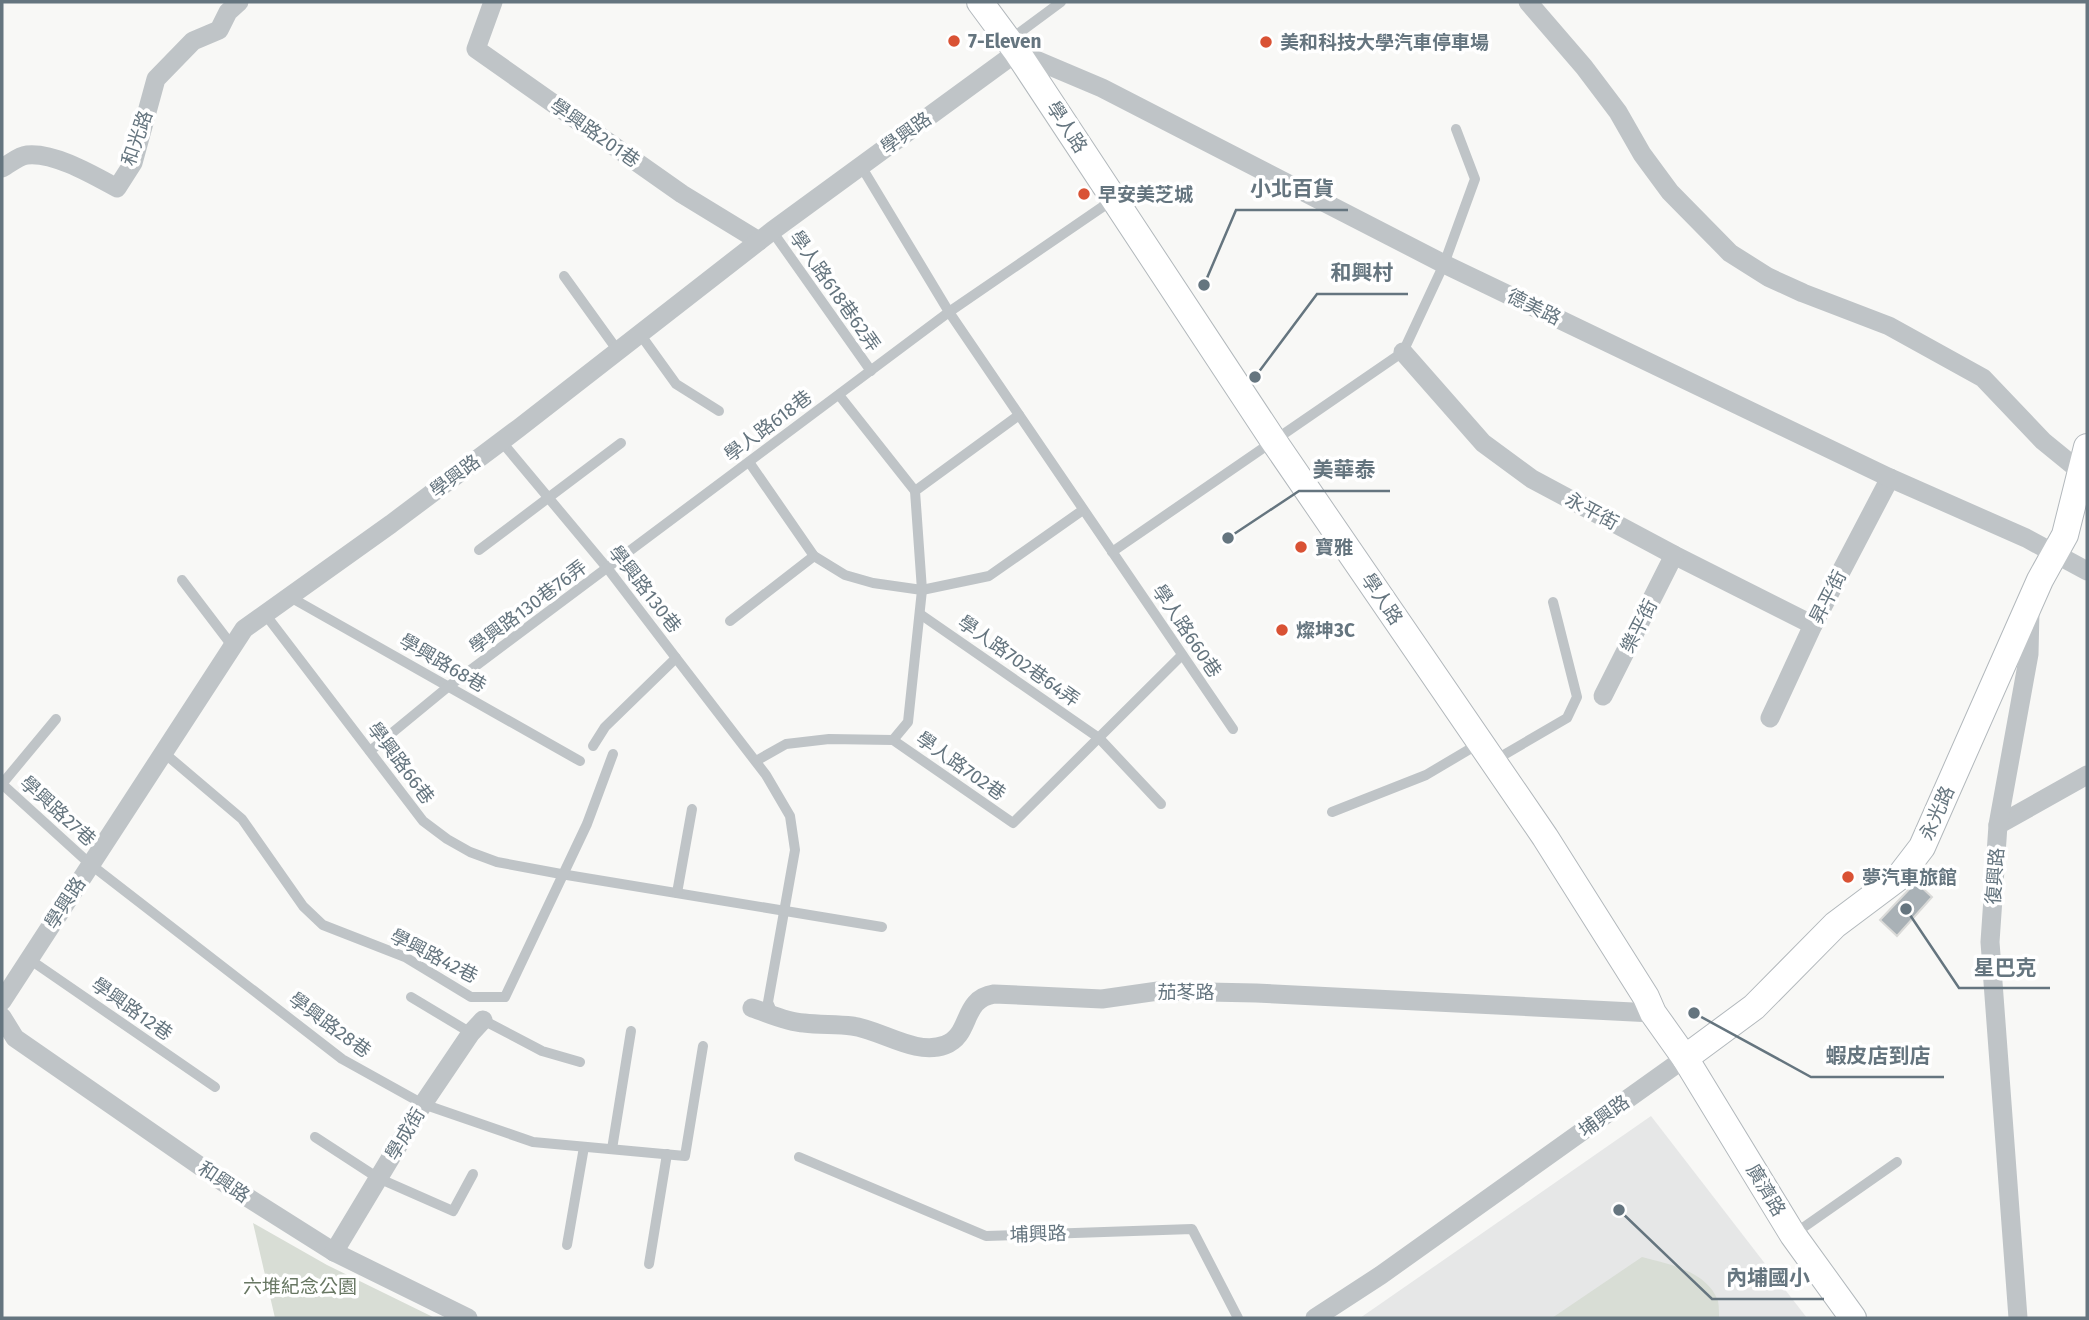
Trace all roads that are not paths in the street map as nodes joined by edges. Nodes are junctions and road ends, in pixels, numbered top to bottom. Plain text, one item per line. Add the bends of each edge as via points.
1 (239, 2) edge
2 (493, 2) edge
3 (980, 2) edge
4 (1061, 2) edge
5 (1528, 2) edge
6 (1013, 46) junction
7 (1456, 129) dead end
8 (862, 166) junction
9 (2, 168) edge
10 (1114, 199) junction
11 (765, 236) junction
12 (1444, 264) junction
13 (564, 276) dead end
14 (949, 312) junction
15 (640, 334) junction
16 (618, 351) junction
17 (1403, 352) junction
18 (871, 371) junction
19 (839, 395) junction
20 (719, 411) dead end
21 (1019, 415) junction
22 (1273, 440) junction
23 (502, 441) junction
24 (621, 443) dead end
25 (2084, 459) edge
26 (749, 462) junction
27 (1890, 478) junction
28 (915, 491) junction
29 (549, 498) junction
30 (1083, 510) junction
31 (479, 550) dead end
32 (1112, 552) junction
33 (2055, 554) junction
34 (1674, 555) junction
35 (814, 556) junction
36 (608, 569) junction
37 (2087, 571) edge
38 (182, 580) dead end
39 (922, 590) junction
40 (290, 596) junction
41 (1553, 602) dead end
42 (2030, 603) junction
43 (265, 614) junction
44 (920, 614) junction
45 (730, 621) dead end
46 (1813, 625) junction
47 (233, 647) junction
48 (1182, 655) junction
49 (676, 658) junction
50 (449, 686) junction
51 (1603, 696) dead end
52 (1770, 718) dead end
53 (56, 719) dead end
54 (1233, 729) dead end
55 (1099, 738) junction
56 (893, 740) junction
57 (593, 746) dead end
58 (163, 751) junction
59 (370, 751) junction
60 (1486, 753) junction
61 (613, 754) dead end
62 (580, 761) dead end
63 (756, 761) junction
64 (2087, 775) edge
65 (2, 784) edge
66 (1161, 804) dead end
67 (692, 809) dead end
68 (1332, 812) dead end
69 (1998, 825) junction
70 (90, 864) junction
71 (561, 874) junction
72 (677, 893) junction
73 (784, 911) junction
74 (882, 927) dead end
75 (29, 959) junction
76 (411, 997) dead end
77 (2, 1001) edge
78 (752, 1008) dead end
79 (1653, 1013) junction
80 (774, 1015) junction
81 (2, 1017) edge
82 (477, 1026) junction
83 (631, 1031) dead end
84 (702, 1046) dead end
85 (1685, 1058) junction
86 (580, 1062) dead end
87 (215, 1087) dead end
88 (423, 1104) junction
89 (315, 1138) dead end
90 (584, 1147) junction
91 (612, 1149) junction
92 (667, 1154) junction
93 (799, 1157) dead end
94 (1897, 1162) dead end
95 (473, 1174) dead end
96 (379, 1178) junction
97 (1793, 1235) junction
98 (567, 1245) dead end
99 (334, 1252) junction
100 (649, 1264) dead end
101 (2016, 1298) junction
102 (468, 1318) edge
103 (1238, 1318) edge
104 (1315, 1318) edge
105 (1853, 1318) edge
106 (2018, 1318) edge
107 (2028, 1318) edge

1 - 9 street, 和光路 via 219,30 193,41 156,79 133,163 117,188 57,159 30,154
2 - 11 street, 學興路201巷 via 476,50 681,194
3 - 6 main road, 學人路
4 - 6 lane
5 - 25 street via 1618,112 1670,192 1730,253 1768,277 1889,326 1983,378 2043,441
6 - 8 street, 學興路
6 - 10 main road, 學人路
6 - 12 street, 德美路
7 - 12 lane via 1475,179
8 - 11 street, 學興路
8 - 14 lane
10 - 14 lane, 學人路618巷
10 - 22 main road, 學人路
11 - 15 street, 學興路
11 - 18 lane, 學人路618巷62弄
12 - 17 lane
12 - 27 street, 德美路
13 - 16 lane
14 - 18 lane, 學人路618巷
14 - 21 lane, 學人路660巷
15 - 16 street, 學興路
15 - 20 lane via 676,384
16 - 23 street, 學興路
17 - 22 lane
17 - 34 street, 永平街 via 1483,443 1532,479
18 - 19 lane, 學人路618巷
19 - 26 lane, 學人路618巷
19 - 28 lane
21 - 28 lane
21 - 30 lane, 學人路660巷
22 - 32 lane
22 - 60 main road, 學人路
23 - 29 lane, 學興路130巷
23 - 40 street, 學興路
24 - 29 lane
25 - 33 main road, 復興路 via 2065,535
26 - 35 lane
26 - 36 lane, 學人路618巷
27 - 33 street, 德美路
27 - 46 street, 昇平街
28 - 39 lane
29 - 31 lane
29 - 36 lane, 學興路130巷
30 - 32 lane, 學人路660巷
30 - 39 lane via 989,576
32 - 48 lane, 學人路660巷
33 - 37 street, 德美路
33 - 42 main road, 復興路
34 - 46 street, 永平街
34 - 51 street, 樂平街
35 - 39 lane via 845,575
35 - 45 lane
36 - 49 lane, 學興路130巷
36 - 50 lane, 學興路130巷76弄
38 - 47 lane
39 - 44 lane
40 - 43 street, 學興路
40 - 50 lane, 學興路68巷
41 - 60 lane via 1577,697 1567,718
42 - 69 street, 復興路 via 2029,654
42 - 85 main road, 永光路 via 1922,847 1899,877 1835,925 1754,1007
43 - 47 street, 學興路 via 244,629
43 - 59 lane, 學興路66巷
44 - 55 lane, 學人路702巷64弄
44 - 56 lane via 908,722
46 - 52 street, 昇平街
47 - 58 street, 學興路
48 - 54 lane, 學人路660巷
48 - 55 lane, 學人路702巷
49 - 57 lane via 605,727
49 - 63 lane, 學興路130巷
50 - 59 lane, 學興路130巷76弄
50 - 62 lane, 學興路68巷
53 - 65 lane
55 - 56 lane, 學人路702巷 via 1013,823
55 - 66 lane
56 - 63 lane via 829,738 786,744
58 - 70 street, 學興路
58 - 71 lane, 學興路42巷 via 242,819 297,898 323,925 405,957 471,997 505,997
59 - 71 lane, 學興路66巷 via 423,821 447,839 497,862
60 - 68 lane
60 - 79 main road, 學人路 via 1545,837
61 - 71 lane, 學興路42巷 via 587,824
63 - 73 lane, 學興路130巷 via 790,816 795,850
64 - 69 street
65 - 70 lane, 學興路27巷
67 - 72 lane
69 - 101 street, 復興路 via 1990,942
70 - 75 street, 學興路
70 - 88 lane, 學興路28巷 via 342,1059
71 - 72 lane, 學興路66巷
72 - 73 lane, 學興路66巷
73 - 74 lane, 學興路66巷
73 - 80 lane, 學興路130巷 via 768,1002
75 - 77 street, 學興路
75 - 87 lane, 學興路12巷
76 - 82 lane
78 - 80 street, 茄苳路
79 - 80 street, 茄苳路 via 1256,993 1157,991 1102,999 994,995 973,1005 959,1035 929,1049 853,1026 800,1023
79 - 85 main road, 學人路
81 - 99 street, 和興路 via 15,1038 223,1182
82 - 86 lane
82 - 88 street, 學成街
83 - 91 lane
84 - 92 lane via 685,1156
85 - 97 main road, 廣濟路
85 - 104 street, 埔興路
88 - 90 lane, 學興路28巷 via 533,1142
88 - 96 street, 學成街
89 - 96 lane
90 - 91 lane, 學興路28巷
90 - 98 lane
91 - 92 lane, 學興路28巷
92 - 100 lane
93 - 103 lane, 埔興路 via 986,1236 1192,1229
94 - 97 lane
95 - 96 lane via 453,1211
96 - 99 street, 學成街
97 - 105 main road, 廣濟路
99 - 102 street, 和興路
101 - 106 street, 復興路
101 - 107 lane

